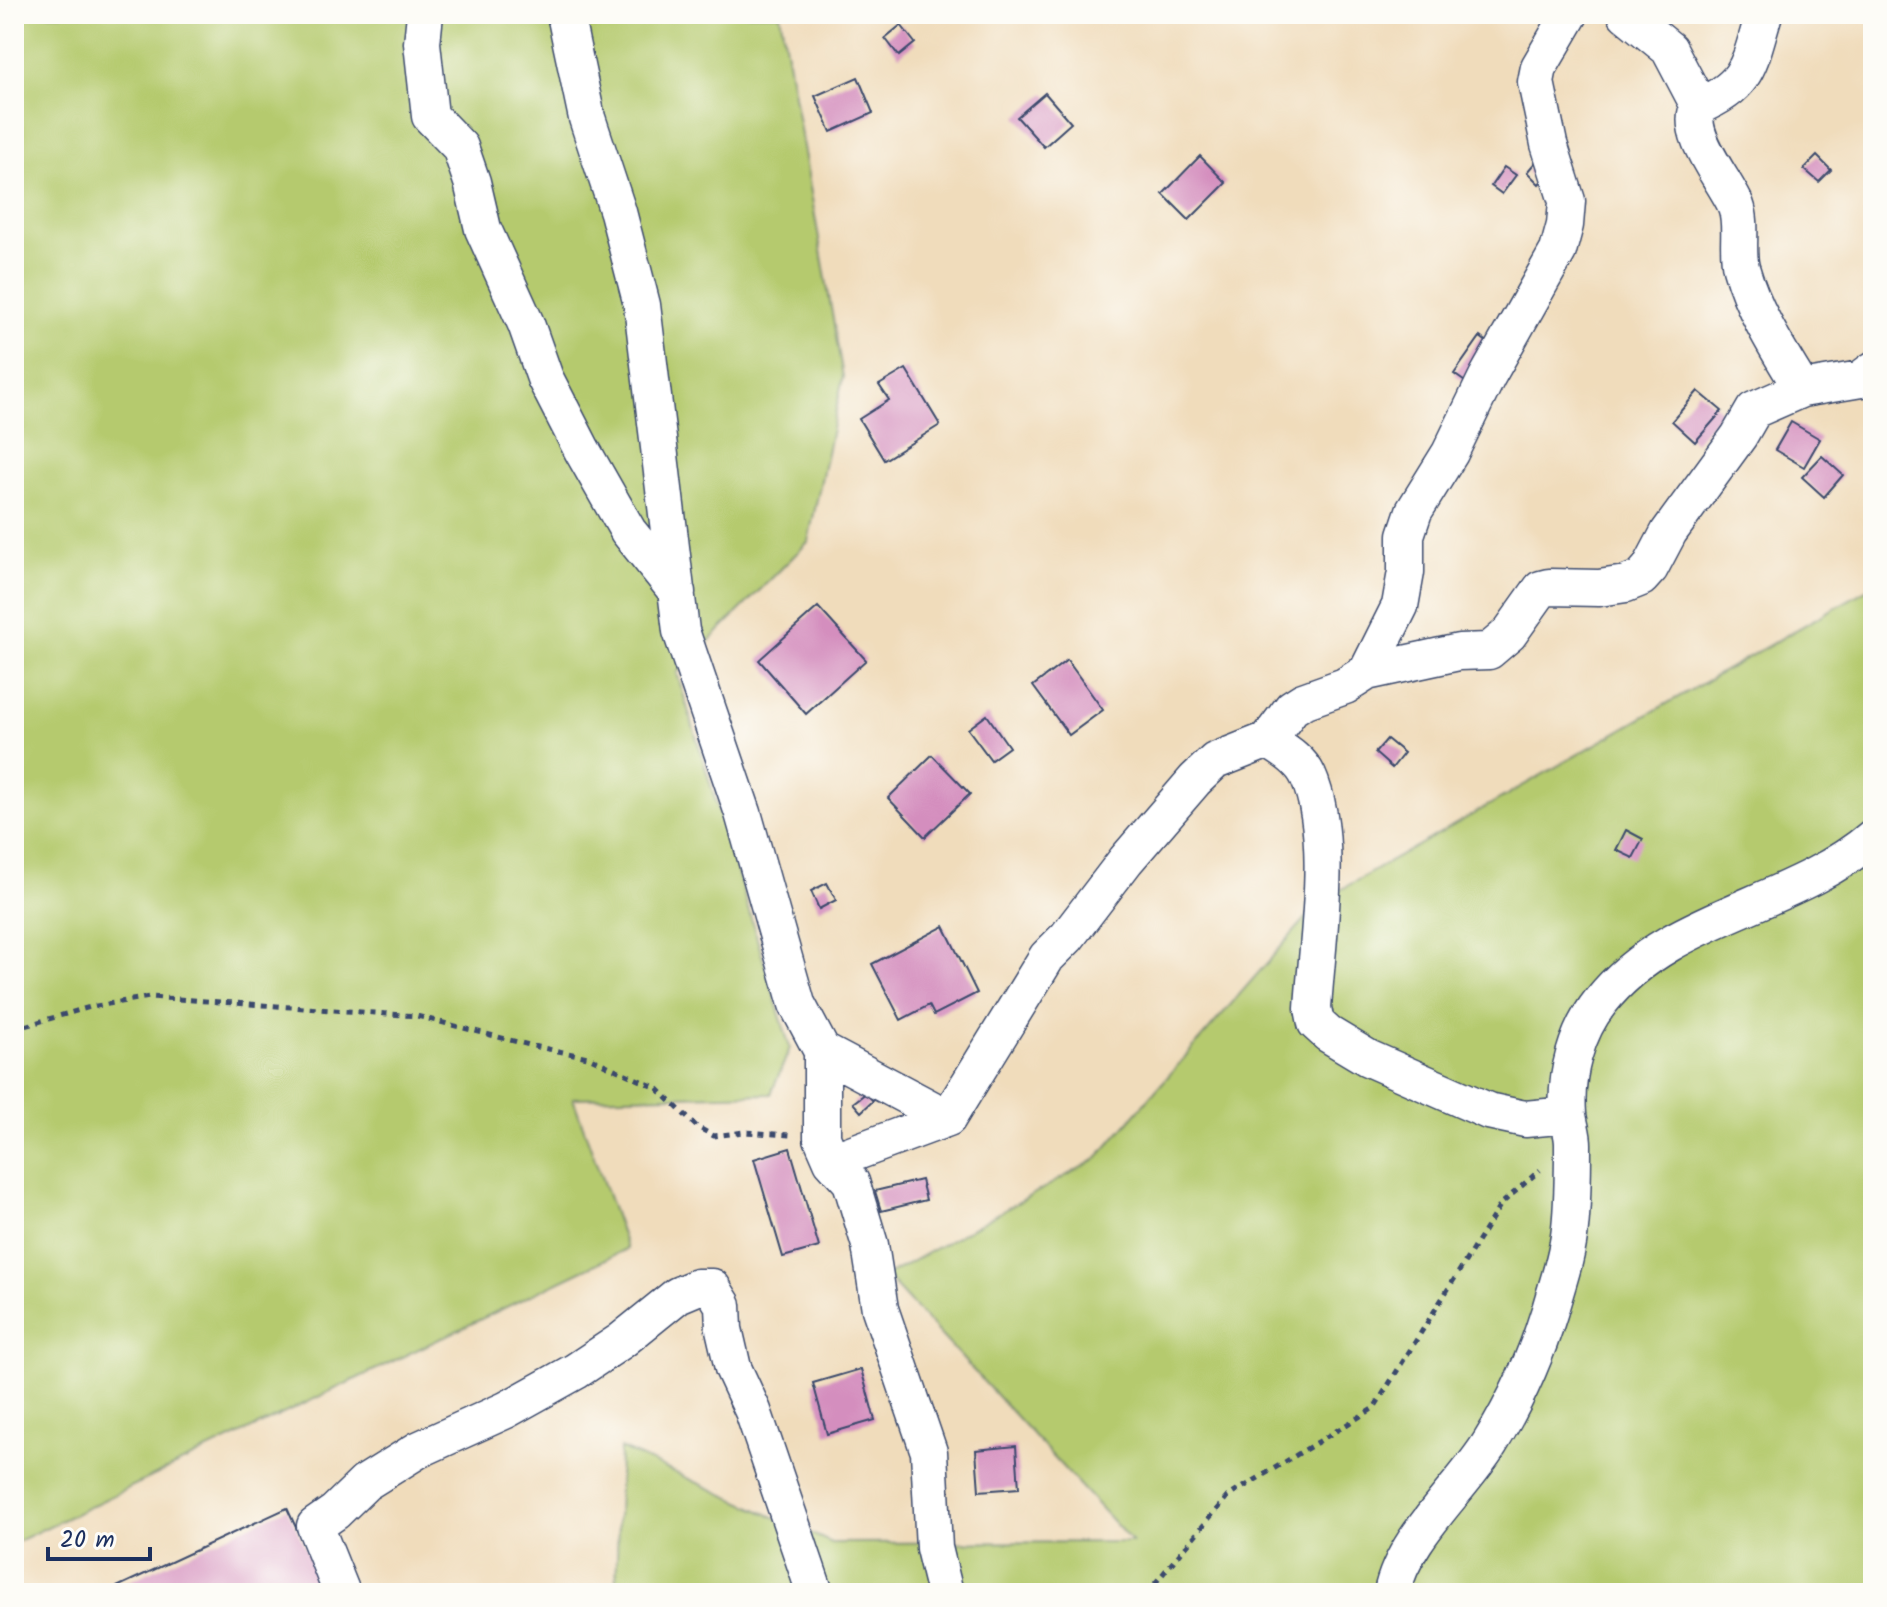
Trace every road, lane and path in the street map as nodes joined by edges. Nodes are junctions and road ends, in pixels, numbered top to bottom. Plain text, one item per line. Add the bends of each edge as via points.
1 (425, 14) edge
2 (565, 14) edge
3 (1570, 14) edge
4 (1626, 14) edge
5 (1764, 14) edge
6 (1699, 106) junction
7 (1873, 370) edge
8 (1802, 389) junction
9 (677, 592) junction
10 (1367, 672) junction
11 (1268, 740) junction
12 (1873, 837) edge
13 (14, 1029) edge
14 (822, 1051) junction
15 (948, 1118) junction
16 (1570, 1127) junction
17 (827, 1149) junction
18 (342, 1593) edge
19 (815, 1593) edge
20 (945, 1593) edge
21 (1147, 1593) edge
22 (1392, 1593) edge

1 - 9 street via 422,43 430,116 460,147 483,229 575,438 628,531
2 - 9 street via 587,118 642,305
3 - 10 street via 1539,67 1536,82 1567,201 1558,251 1414,511 1406,535 1400,606
4 - 6 street via 1669,49
5 - 6 street via 1743,77 1717,99
6 - 8 street via 1697,125 1711,165 1736,207 1741,268 1769,334
7 - 8 street via 1861,379
8 - 10 street via 1754,410 1641,578 1599,588 1541,589 1509,634 1489,651 1459,652
9 - 14 street via 681,631 743,813 797,1004
10 - 11 street via 1292,708
11 - 15 street via 1215,761 1126,860 1047,957
11 - 16 street via 1294,757 1308,776 1320,821 1324,855 1316,1023 1368,1058 1488,1111
12 - 16 street via 1826,869 1706,923 1622,978 1581,1034 1569,1074
13 - 17 path via 90,1007 150,997 417,1016 588,1057 657,1088 697,1127 714,1136 744,1132
14 - 15 street
14 - 17 street
15 - 17 street
16 - 21 path via 1501,1204 1374,1408 1227,1497
16 - 22 street via 1570,1231 1549,1313 1490,1444 1396,1573
17 - 20 street via 851,1182 870,1245 880,1309 929,1452 934,1548
18 - 19 street via 315,1526 365,1483 418,1450 576,1371 678,1295 697,1287 712,1287 723,1305 733,1368 753,1411

